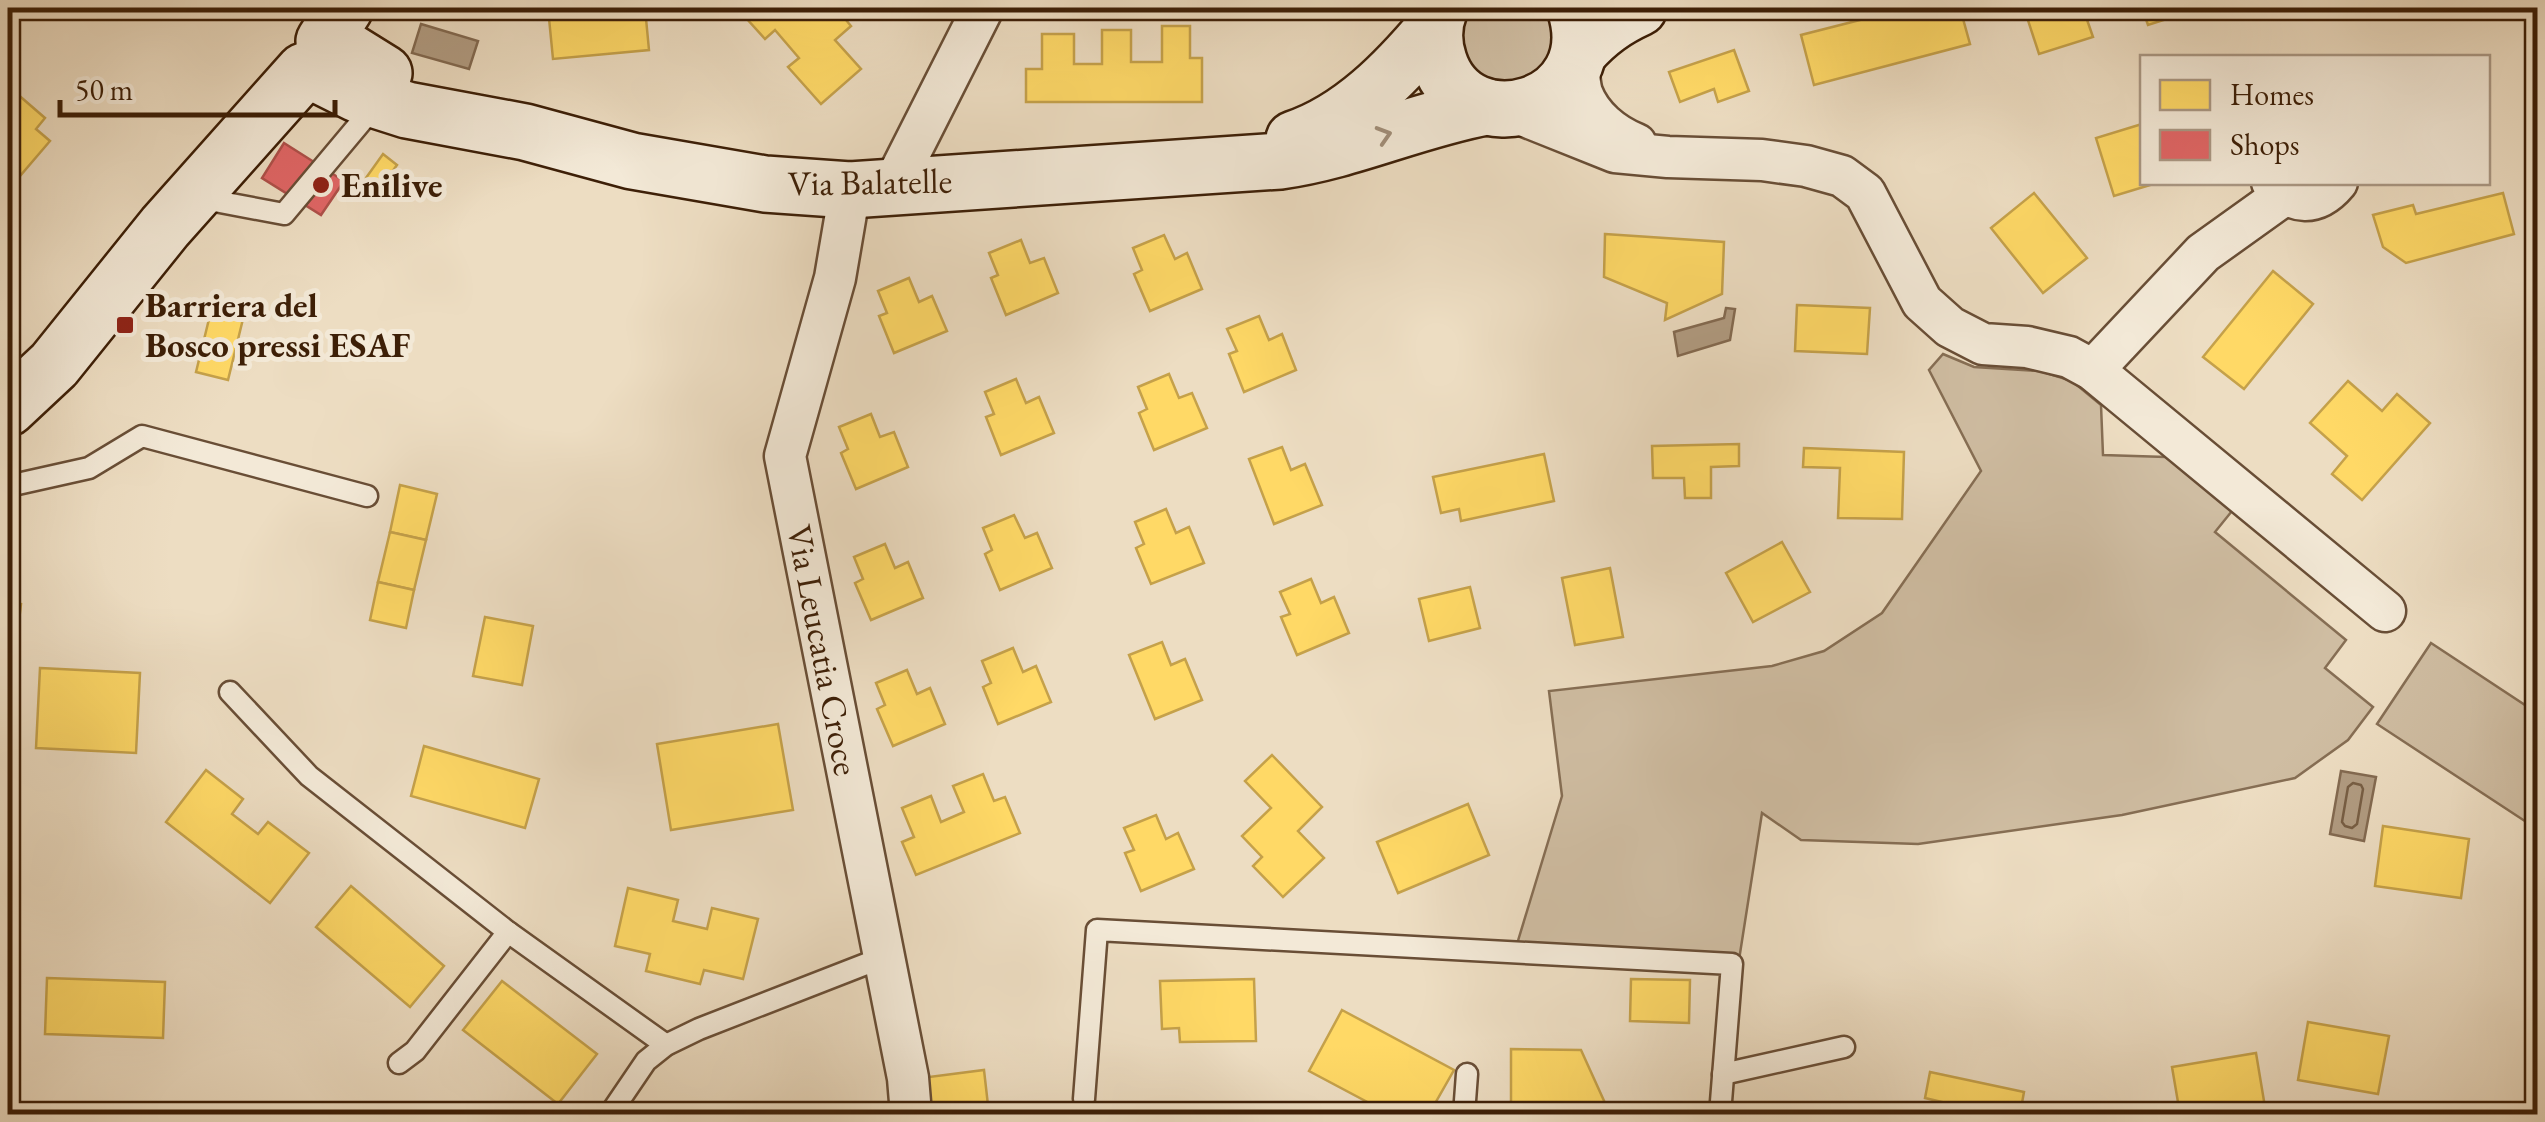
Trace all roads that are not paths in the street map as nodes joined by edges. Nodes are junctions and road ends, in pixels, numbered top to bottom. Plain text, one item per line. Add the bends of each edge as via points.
1 (983, 8) edge
2 (1639, 8) edge
3 (1437, 18) edge
4 (1578, 39) edge
5 (311, 42) edge
6 (376, 91) junction
7 (1498, 108) junction
8 (1668, 157) junction
9 (1220, 165) junction
10 (2335, 185) edge
11 (872, 188) junction
12 (2278, 189) edge
13 (179, 212) junction
14 (2092, 370) junction
15 (8, 408) edge
16 (8, 483) edge
17 (367, 496) dead end
18 (2385, 610) dead end
19 (230, 692) dead end
20 (508, 932) junction
21 (884, 957) junction
22 (666, 1045) junction
23 (1844, 1047) dead end
24 (399, 1062) dead end
25 (1467, 1074) dead end
26 (1724, 1074) junction
27 (1084, 1099) dead end
28 (610, 1114) edge
29 (911, 1114) edge
30 (1464, 1114) edge
31 (1720, 1114) edge

1 - 11 street, Via Leucatia Croce
2 - 4 main road, Via Balatelle
3 - 7 main road via 1440,68 1467,98
3 - 9 main road via 1404,64 1354,107 1315,132
4 - 7 main road, Via Balatelle via 1568,79 1552,95 1532,105
4 - 8 street via 1582,91 1596,117 1626,140
5 - 6 main road, Via Balatelle
5 - 6 main road via 351,20
5 - 13 main road via 257,74
6 - 11 main road, Via Balatelle via 406,110 632,161 764,184
6 - 13 lane via 284,214
7 - 8 street via 1615,152
9 -> 7 main road, Via Balatelle via 1314,156 1460,112
8 - 14 street via 1762,160 1842,176 1865,194 1922,302 1950,327 1984,344 2069,357
9 - 11 main road, Via Balatelle
10 - 12 street via 2322,198 2302,201
11 - 21 street, Via Leucatia Croce via 835,278 785,456
12 - 14 street via 2203,253
13 - 15 main road via 54,365
14 - 18 street
16 - 17 lane via 88,468 142,436
19 - 20 lane via 309,776
20 - 22 lane
20 - 24 lane via 415,1051
21 - 22 lane
21 - 29 street, Via Leucatia Croce
22 - 28 lane via 646,1061
23 - 26 lane
25 - 30 lane
26 - 27 lane via 1732,964 1097,930
26 - 31 lane

